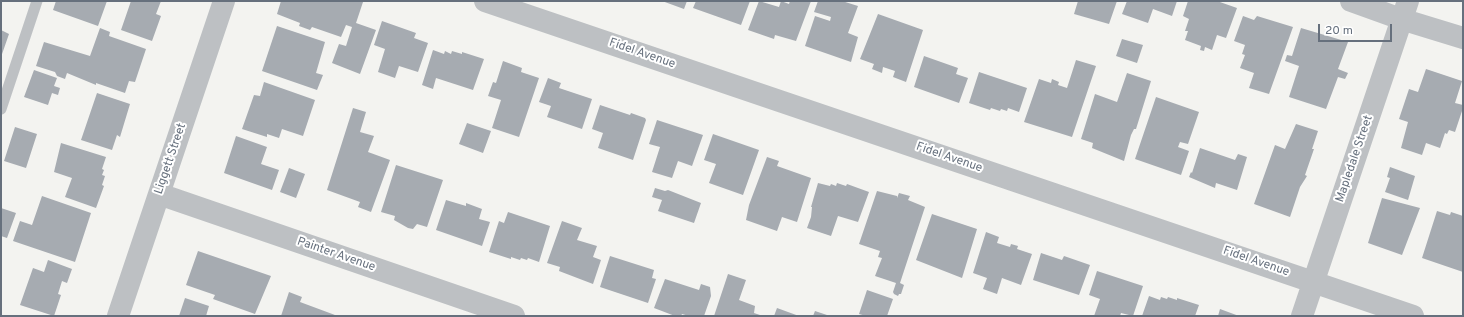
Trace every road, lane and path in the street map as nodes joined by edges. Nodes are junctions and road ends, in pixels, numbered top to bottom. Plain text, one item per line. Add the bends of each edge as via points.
1 (37, 1) edge
2 (224, 1) edge
3 (485, 1) edge
4 (1351, 1) edge
5 (1404, 10) edge
6 (1463, 38) edge
7 (1, 109) edge
8 (159, 194) junction
9 (1313, 281) junction
10 (118, 316) edge
11 (514, 316) edge
12 (1302, 316) edge
13 (1413, 316) edge

1 - 7 lane
2 - 8 street, Liggett Street
3 - 9 street, Fidel Avenue
4 - 5 street
5 - 6 street
5 - 9 street, Mapledale Street
8 - 10 street, Liggett Street
8 - 11 street, Painter Avenue
9 - 12 street, Mapledale Street
9 - 13 street, Fidel Avenue

